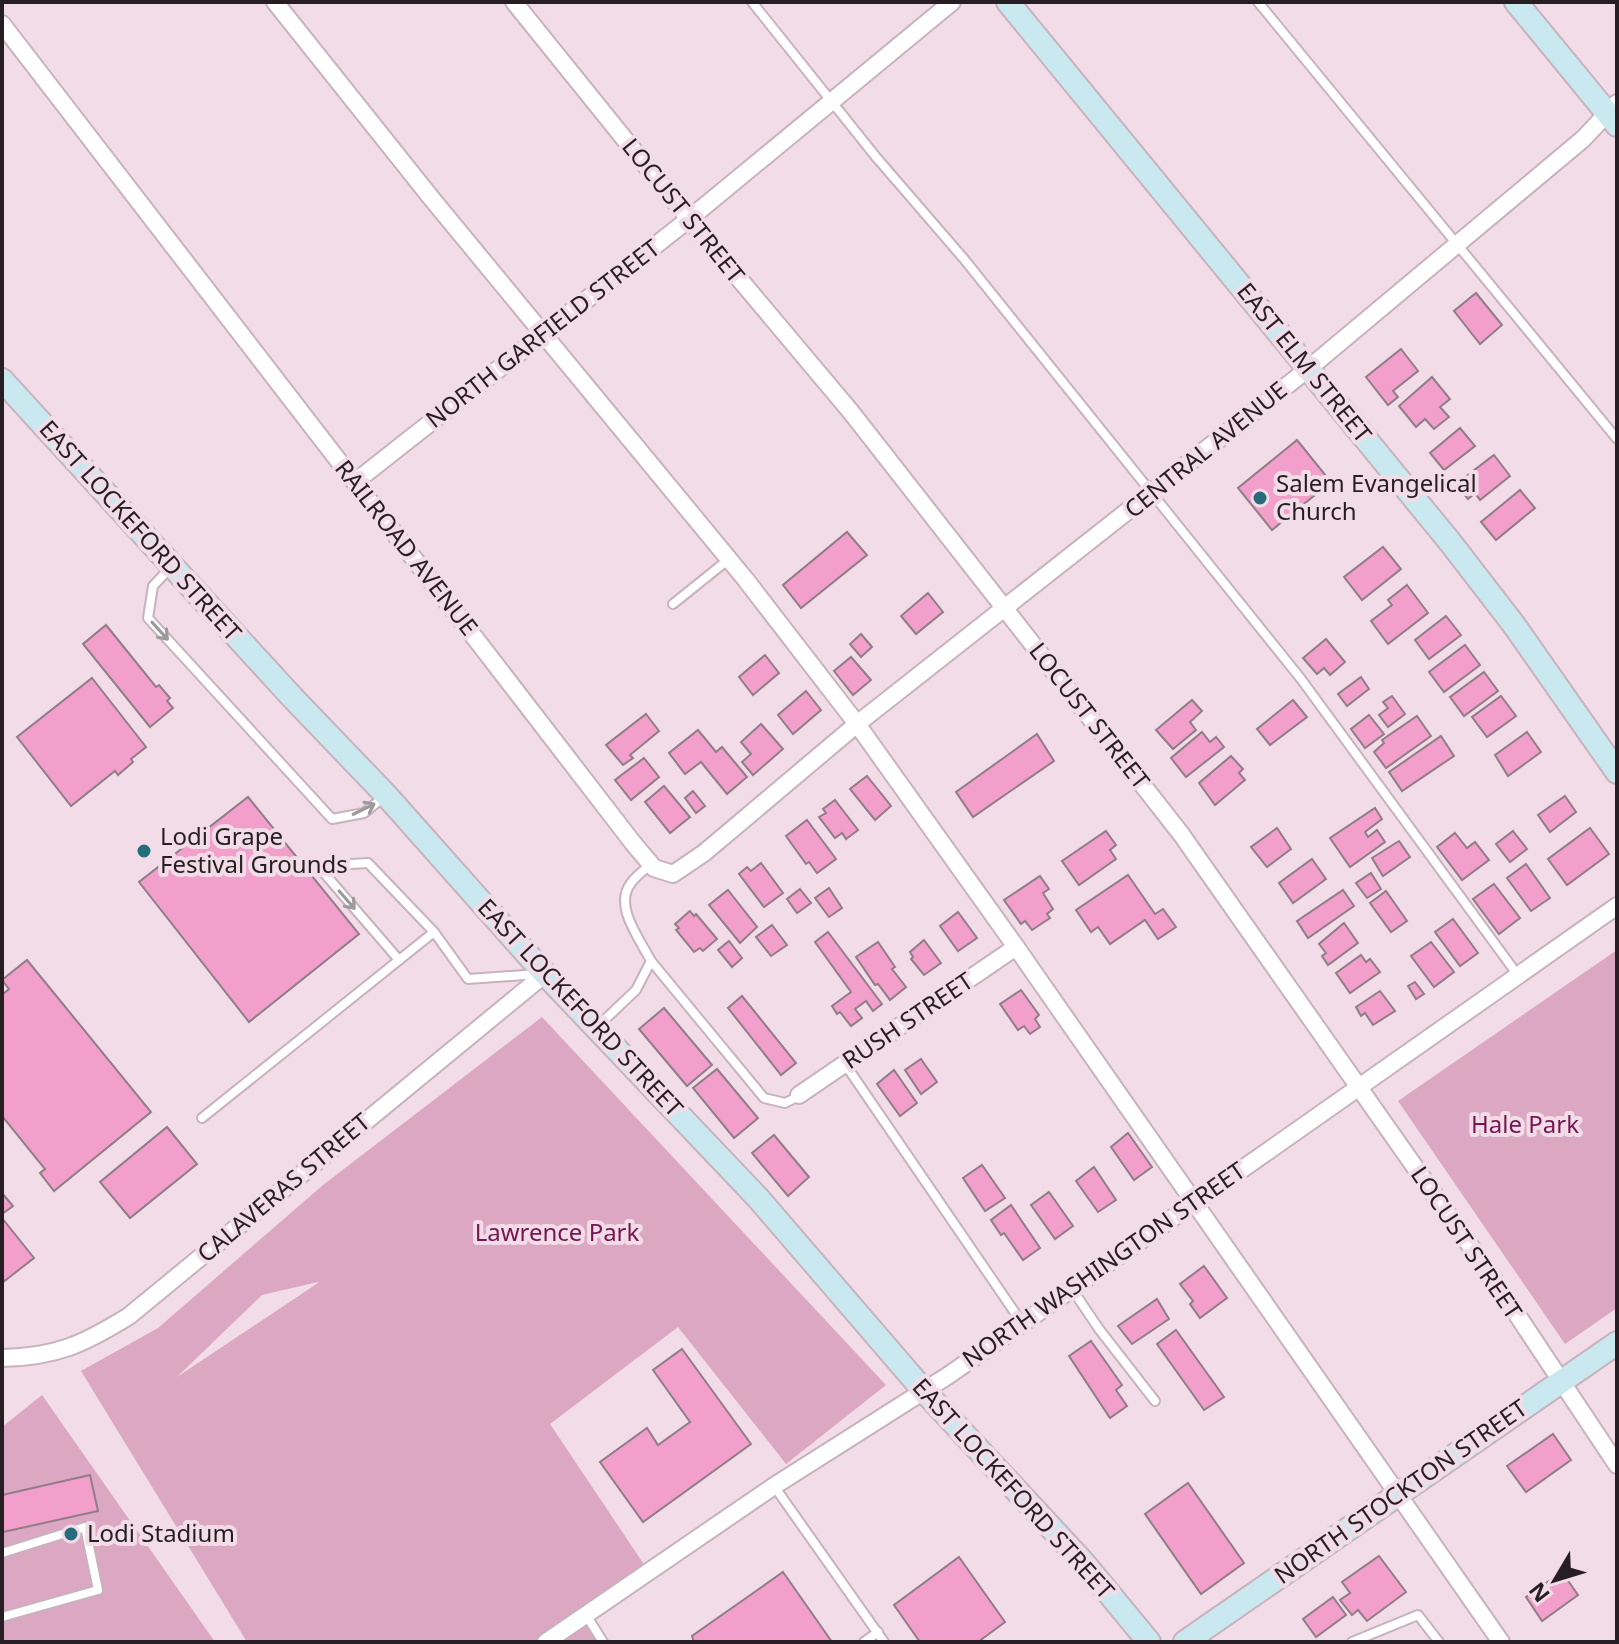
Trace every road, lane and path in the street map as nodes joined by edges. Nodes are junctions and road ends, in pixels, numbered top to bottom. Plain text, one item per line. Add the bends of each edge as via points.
1 (275, 2) edge
2 (514, 2) edge
3 (752, 2) edge
4 (952, 2) edge
5 (1008, 2) edge
6 (1258, 2) edge
7 (1516, 2) edge
8 (2, 24) edge
9 (833, 101) junction
10 (1614, 113) edge
11 (689, 219) junction
12 (1457, 245) junction
13 (544, 334) junction
14 (1308, 369) junction
15 (2, 380) edge
16 (1617, 439) edge
17 (355, 482) junction
18 (1154, 493) junction
19 (729, 559) junction
20 (172, 566) junction
21 (673, 604) dead end
22 (1006, 608) junction
23 (857, 724) junction
24 (1617, 772) edge
25 (386, 795) junction
26 (651, 864) junction
27 (1617, 906) edge
28 (434, 932) junction
29 (1016, 947) junction
30 (399, 960) junction
31 (651, 961) junction
32 (545, 974) junction
33 (1517, 974) junction
34 (596, 1028) junction
35 (845, 1064) junction
36 (1358, 1087) junction
37 (799, 1095) joint
38 (202, 1118) dead end
39 (1193, 1202) junction
40 (1072, 1288) junction
41 (1022, 1323) junction
42 (1617, 1343) edge
43 (2, 1358) edge
44 (1560, 1382) junction
45 (924, 1391) junction
46 (1155, 1401) dead end
47 (1617, 1465) edge
48 (774, 1486) junction
49 (1399, 1493) junction
50 (2, 1553) edge
51 (586, 1615) junction
52 (2, 1617) edge
53 (878, 1632) junction
54 (546, 1642) edge
55 (603, 1642) edge
56 (864, 1642) edge
57 (884, 1642) edge
58 (1149, 1642) edge
59 (1185, 1642) edge
60 (1352, 1642) edge
61 (1439, 1642) edge
62 (1501, 1642) edge

1 - 13 street
2 - 11 street, LOCUST STREET
3 - 9 lane
4 - 9 street, NORTH GARFIELD STREET
5 - 14 street, EAST ELM STREET
6 - 12 lane
7 - 10 street
8 - 17 street, RAILROAD AVENUE
9 - 11 street, NORTH GARFIELD STREET
9 - 18 lane
10 - 12 street, CENTRAL AVENUE
11 - 13 street, NORTH GARFIELD STREET
11 - 22 street, LOCUST STREET
12 - 14 street, CENTRAL AVENUE
12 - 16 lane
13 - 17 street, NORTH GARFIELD STREET
13 - 19 street
14 - 18 street, CENTRAL AVENUE
14 - 24 street, EAST ELM STREET via 1514,625
15 - 20 street, EAST LOCKEFORD STREET
17 - 26 street, RAILROAD AVENUE
18 - 22 street, CENTRAL AVENUE
18 - 33 lane via 1301,679
19 - 21 lane
19 - 23 street
20 - 25 street, EAST LOCKEFORD STREET
20 -> 25 lane via 153,586 148,618 332,819 364,813
22 - 23 street, CENTRAL AVENUE
22 - 36 street, LOCUST STREET via 1181,834
23 - 26 street via 704,853 673,874
23 - 29 street
25 - 32 street, EAST LOCKEFORD STREET
26 - 31 lane via 629,884 624,899
27 - 33 street, NORTH WASHINGTON STREET
28 - 30 lane
28 -> 30 lane via 368,863 318,866
28 - 32 lane via 468,979
29 - 35 street, RUSH STREET
29 - 39 street
30 - 38 lane
31 - 34 lane via 636,990
31 - 37 lane via 764,1098 785,1103
32 - 34 street, EAST LOCKEFORD STREET
32 - 43 street, CALAVERAS STREET via 129,1316 91,1340 58,1352
33 - 36 street, NORTH WASHINGTON STREET
34 - 45 street, EAST LOCKEFORD STREET via 758,1198
35 - 37 street, RUSH STREET
35 - 41 lane
36 - 39 street, NORTH WASHINGTON STREET
36 - 44 street, LOCUST STREET
39 - 40 street, NORTH WASHINGTON STREET
39 - 49 street
40 - 41 street, NORTH WASHINGTON STREET
40 - 46 lane
41 - 45 street, NORTH WASHINGTON STREET
42 - 44 street, NORTH STOCKTON STREET
44 - 47 street, LOCUST STREET
44 - 49 street, NORTH STOCKTON STREET
45 - 48 street, NORTH WASHINGTON STREET
45 - 58 street, EAST LOCKEFORD STREET via 1083,1562
48 - 51 street, NORTH WASHINGTON STREET
48 - 53 lane
49 - 59 street, NORTH STOCKTON STREET
49 - 62 street
50 - 52 lane via 85,1527 98,1590
51 - 54 street, NORTH WASHINGTON STREET
51 - 55 lane
53 - 56 lane
53 - 57 lane
60 - 61 lane via 1418,1615

